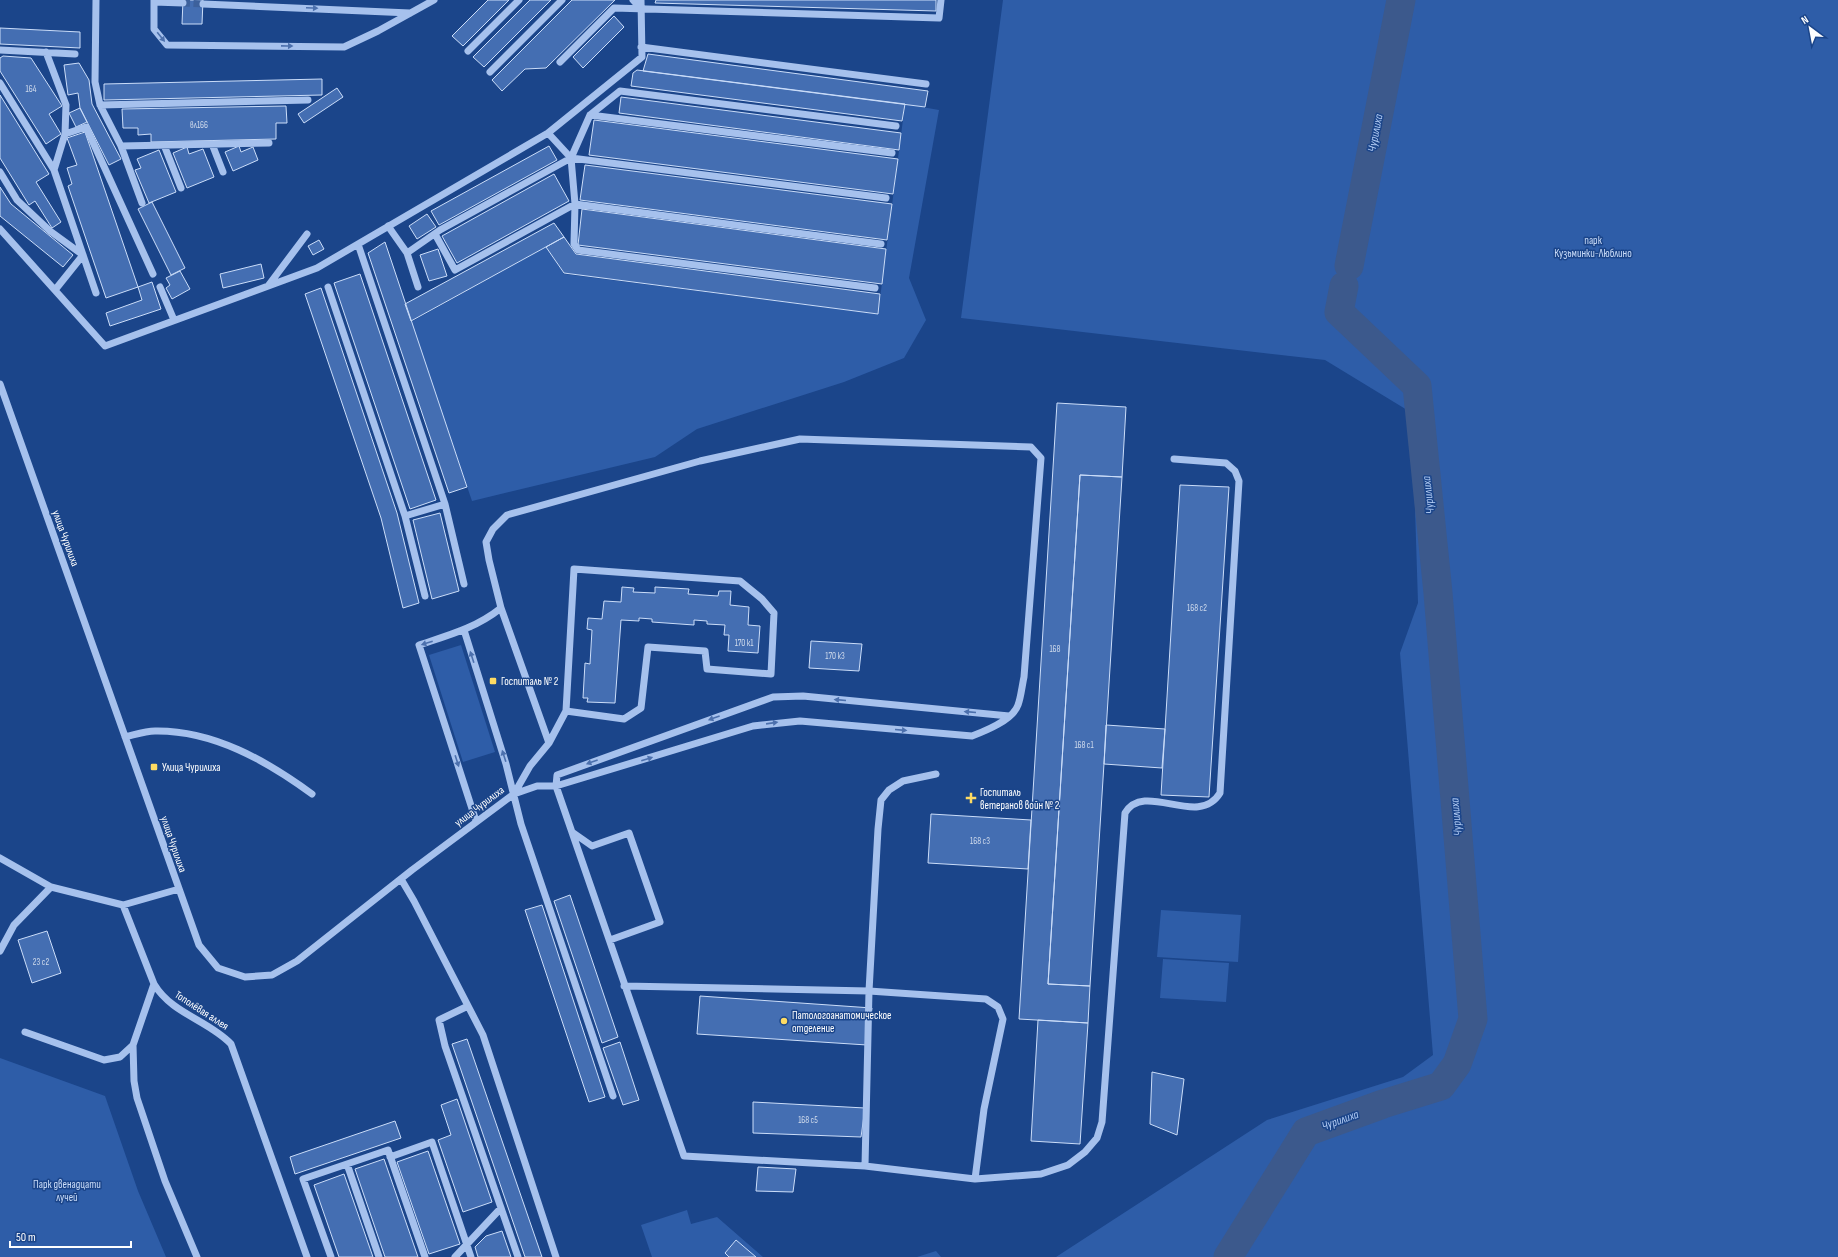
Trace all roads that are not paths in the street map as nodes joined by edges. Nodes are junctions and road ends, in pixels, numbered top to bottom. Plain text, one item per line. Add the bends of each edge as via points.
1 (96, 0) edge
2 (434, 0) edge
3 (519, 0) edge
4 (562, 0) edge
5 (633, 0) edge
6 (641, 0) edge
7 (941, 0) edge
8 (154, 1) edge
9 (183, 3) dead end
10 (203, 4) dead end
11 (641, 9) junction
12 (411, 13) junction
13 (642, 47) junction
14 (0, 50) edge
15 (468, 51) dead end
16 (46, 52) junction
17 (75, 54) dead end
18 (560, 62) dead end
19 (490, 72) dead end
20 (0, 84) edge
21 (926, 84) dead end
22 (308, 100) dead end
23 (100, 105) junction
24 (590, 115) junction
25 (896, 126) dead end
26 (548, 133) junction
27 (65, 134) junction
28 (268, 143) dead end
29 (212, 144) junction
30 (164, 145) junction
31 (121, 146) junction
32 (892, 154) dead end
33 (571, 158) junction
34 (54, 170) junction
35 (0, 172) edge
36 (223, 172) dead end
37 (181, 188) dead end
38 (886, 198) dead end
39 (142, 203) dead end
40 (575, 204) junction
41 (388, 226) junction
42 (0, 229) edge
43 (307, 234) dead end
44 (435, 234) junction
45 (358, 244) junction
46 (881, 244) dead end
47 (407, 253) junction
48 (83, 255) junction
49 (153, 274) dead end
50 (268, 286) junction
51 (160, 287) dead end
52 (328, 287) dead end
53 (418, 287) dead end
54 (875, 288) dead end
55 (54, 290) junction
56 (96, 293) dead end
57 (174, 320) junction
58 (0, 384) edge
59 (1174, 459) dead end
60 (445, 504) junction
61 (405, 516) junction
62 (464, 584) dead end
63 (424, 596) dead end
64 (501, 608) junction
65 (464, 630) junction
66 (566, 711) junction
67 (1008, 716) junction
68 (125, 736) junction
69 (549, 743) junction
70 (936, 774) dead end
71 (556, 786) junction
72 (312, 794) dead end
73 (514, 794) junction
74 (476, 822) junction
75 (572, 832) junction
76 (0, 858) edge
77 (401, 879) junction
78 (51, 887) junction
79 (179, 889) junction
80 (123, 904) junction
81 (610, 940) junction
82 (0, 951) edge
83 (154, 984) junction
84 (624, 986) junction
85 (869, 991) junction
86 (468, 1006) junction
87 (25, 1032) dead end
88 (134, 1045) junction
89 (613, 1096) dead end
90 (390, 1157) junction
91 (347, 1164) junction
92 (865, 1166) junction
93 (975, 1179) junction
94 (501, 1208) junction
95 (467, 1246) junction
96 (197, 1257) edge
97 (307, 1257) edge
98 (331, 1257) edge
99 (379, 1257) edge
100 (425, 1257) edge
101 (455, 1257) edge
102 (471, 1257) edge
103 (518, 1257) edge
104 (556, 1257) edge

1 - 23 street via 95,82
2 - 12 street
3 - 15 street
4 - 19 street
5 - 11 street
6 - 11 street
7 - 11 street via 939,18
8 - 9 street
8 -> 12 street via 154,29 167,45 344,47
10 -> 12 street
11 - 13 street
11 - 18 street via 614,8
13 - 21 street
13 - 26 street via 642,57
14 - 16 street
16 - 17 street
16 - 27 street via 66,105
20 - 34 street
22 - 23 street
23 - 31 street
24 - 25 street via 620,91
24 - 32 street
24 - 33 street
26 - 33 street
26 - 41 street
27 - 34 street
27 - 49 street via 86,127
28 - 29 street
29 - 30 street
29 - 36 street
30 - 31 street
30 - 37 street
31 - 39 street
33 - 38 street
33 - 40 street
33 - 44 street
34 - 48 street
35 - 48 street via 17,200 50,232
40 - 44 street via 455,270
40 - 46 street
40 - 54 street via 574,244 578,250
41 - 45 street
41 - 47 street
42 - 55 street
43 - 50 street
44 - 47 street
45 - 50 street via 317,268
45 - 60 street
47 - 53 street
48 - 55 street
48 - 56 street
50 - 57 street
51 - 57 street
52 - 61 street
55 - 57 street via 105,346
58 - 68 street, улица Чурилиха
59 - 93 street via 1226,463 1235,471 1239,480 1220,793 1211,802 1199,808 1142,801 1132,805 1125,812 1102,1122 1096,1138 1085,1152 1068,1165 1041,1174
60 - 61 street
60 - 62 street
61 - 63 street
64 - 65 street via 486,620
64 - 67 street via 486,542 507,515 700,461 800,439 1031,447 1041,458 1024,678 1018,707
64 - 69 street
73 -> 65 street
65 -> 74 street via 419,645
66 - 66 street via 574,568 740,581 774,613 771,674 708,669 705,651 648,647 641,708 624,719
66 - 69 street
71 -> 67 street via 753,726 771,723 800,721 972,736 990,730
67 -> 71 street via 802,696 773,697 557,775
68 - 72 street via 153,731 176,732 227,745 264,762
68 - 79 street, улица Чурилиха
69 - 73 street via 530,766
70 - 85 street via 903,781 889,790 882,800 878,829
71 - 73 street via 537,786
71 - 75 street
73 - 74 street, улица Чурилиха
73 - 89 street via 521,824
74 - 77 street, улица Чурилиха
75 - 81 street
75 - 81 street via 592,846 629,833 660,922
76 - 78 street
77 - 79 street, улица Чурилиха via 297,961 272,975 245,977 218,968 199,945
77 - 86 street
78 - 80 street
78 - 82 street via 14,925
79 - 80 street
80 - 83 street, Тополёвая аллея
81 - 84 street
83 - 88 street
83 - 97 street, Тополёвая аллея via 169,1003 223,1036 231,1044
84 - 85 street
84 - 92 street via 684,1156
85 - 92 street
85 - 93 street via 986,999 998,1007 1003,1019 984,1109
86 - 94 street via 439,1020 445,1046
86 - 104 street via 483,1035
87 - 88 street via 104,1060 120,1057
88 - 96 street via 134,1081 137,1098 165,1180
90 - 91 street via 388,1150
90 - 95 street via 432,1142
90 - 100 street
91 - 98 street via 303,1179
91 - 99 street
92 - 93 street
94 - 95 street
94 - 103 street
95 - 101 street
95 - 102 street

